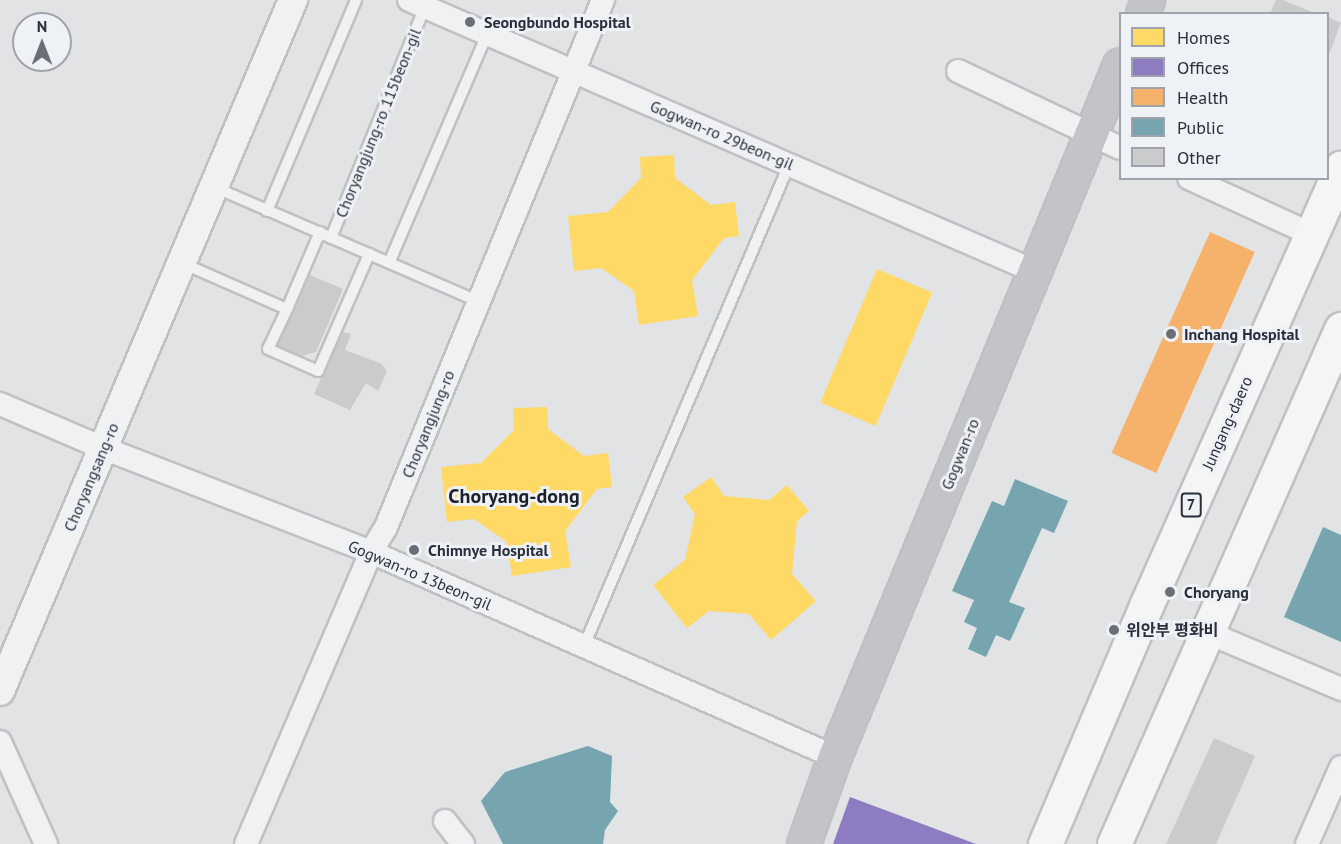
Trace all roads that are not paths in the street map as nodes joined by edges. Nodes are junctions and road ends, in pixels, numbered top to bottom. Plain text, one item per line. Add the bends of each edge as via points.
1 (293, 0) edge
2 (356, 0) edge
3 (603, 0) edge
4 (417, 4) edge
5 (487, 34) junction
6 (1119, 67) edge
7 (572, 70) junction
8 (958, 71) dead end
9 (1091, 134) junction
10 (1119, 148) edge
11 (789, 165) junction
12 (1341, 167) edge
13 (1193, 180) edge
14 (214, 187) junction
15 (267, 211) junction
16 (320, 232) junction
17 (1311, 234) junction
18 (331, 238) junction
19 (369, 254) junction
20 (181, 263) junction
21 (389, 263) junction
22 (1034, 271) junction
23 (478, 301) junction
24 (287, 309) junction
25 (1341, 329) edge
26 (0, 404) edge
27 (103, 448) junction
28 (371, 552) junction
29 (1206, 632) junction
30 (584, 646) junction
31 (1341, 689) edge
32 (0, 691) edge
33 (0, 742) edge
34 (835, 757) junction
35 (1341, 766) edge
36 (445, 821) dead end
37 (46, 844) edge
38 (246, 844) edge
39 (463, 844) edge
40 (804, 844) edge
41 (1045, 844) edge
42 (1114, 844) edge
43 (1307, 844) edge

1 - 14 street, Choryangsang-ro
2 - 15 lane
3 - 7 street, Choryangjung-ro
4 - 5 street, Gogwan-ro 29beon-gil
4 - 18 lane, Choryangjung-ro 115beon-gil
5 - 7 street, Gogwan-ro 29beon-gil
5 - 21 lane
6 - 9 main road, Gogwan-ro
7 - 11 street, Gogwan-ro 29beon-gil
7 - 23 street, Choryangjung-ro
8 - 9 street
9 - 10 street
9 - 22 main road, Gogwan-ro
11 - 22 street, Gogwan-ro 29beon-gil
11 - 30 lane
12 - 17 main road, Jungang-daero / 7
13 - 17 street
14 - 15 lane, Choryangjung-ro 115beon-gil
14 - 20 street, Choryangsang-ro
15 - 16 lane, Choryangjung-ro 115beon-gil
16 - 18 lane, Choryangjung-ro 115beon-gil
16 - 24 lane
17 - 41 main road, Jungang-daero / 7
18 - 19 lane, Choryangjung-ro 115beon-gil
19 - 21 lane, Choryangjung-ro 115beon-gil
19 - 24 lane via 318,371 268,349
20 - 24 lane
20 - 27 street, Choryangsang-ro
21 - 23 lane, Choryangjung-ro 115beon-gil
22 - 34 main road, Gogwan-ro
23 - 28 street, Choryangjung-ro via 386,527
25 - 29 main road
26 - 27 street, Gogwan-ro 13beon-gil
27 - 28 street, Gogwan-ro 13beon-gil
27 - 32 street, Choryangsang-ro
28 - 30 street, Gogwan-ro 13beon-gil
28 - 38 street, Choryangjung-ro
29 - 31 street
29 - 42 main road
30 - 34 street, Gogwan-ro 13beon-gil
33 - 37 street
34 - 40 main road, Gogwan-ro
35 - 43 street
36 - 39 street

